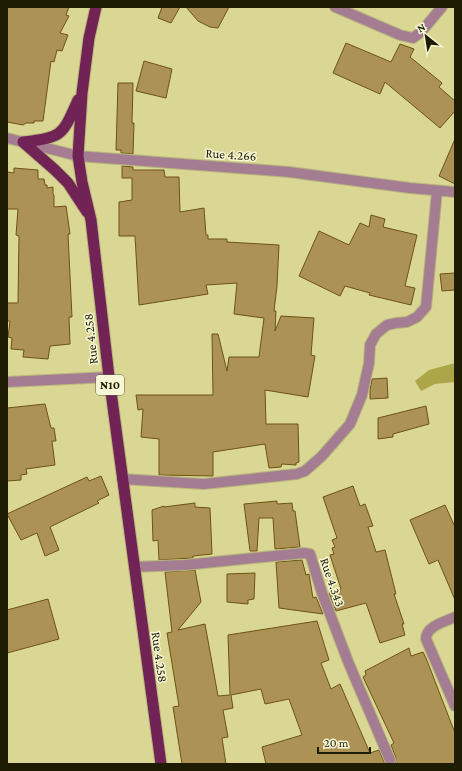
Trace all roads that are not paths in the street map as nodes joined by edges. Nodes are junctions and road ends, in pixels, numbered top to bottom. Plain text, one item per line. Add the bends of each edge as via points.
1 (96, 7) edge
2 (335, 7) edge
3 (442, 7) edge
4 (82, 92) junction
5 (7, 138) edge
6 (23, 142) junction
7 (78, 156) junction
8 (437, 191) junction
9 (455, 192) edge
10 (91, 220) junction
11 (109, 376) junction
12 (7, 382) edge
13 (122, 480) junction
14 (134, 567) junction
15 (455, 617) edge
16 (455, 706) edge
17 (390, 760) dead end
18 (161, 764) edge

1 - 4 highway, Rue 4.258 / N10 via 88,38
2 - 3 street via 400,35 413,38
4 - 6 highway via 68,122 60,132 49,139
4 - 7 highway, Rue 4.258 / N10
5 - 6 street, Rue 4.266
6 - 7 street, Rue 4.266
6 - 10 highway via 68,183
7 - 8 street, Rue 4.266 via 289,172
7 - 10 highway, Rue 4.258 / N10
8 - 9 street, Rue 4.266
8 - 13 street via 426,308 417,317 407,322 387,325 376,334 370,345 362,395 350,424 322,456 310,467 296,474 204,484
10 - 11 highway, Rue 4.258 / N10
11 - 12 street
11 - 13 highway, Rue 4.258 / N10
13 - 14 highway, Rue 4.258 / N10
14 - 17 street, Rue 4.343 via 310,554 349,664
14 - 18 highway, Rue 4.258 / N10
15 - 16 street via 430,628 426,633 426,639

